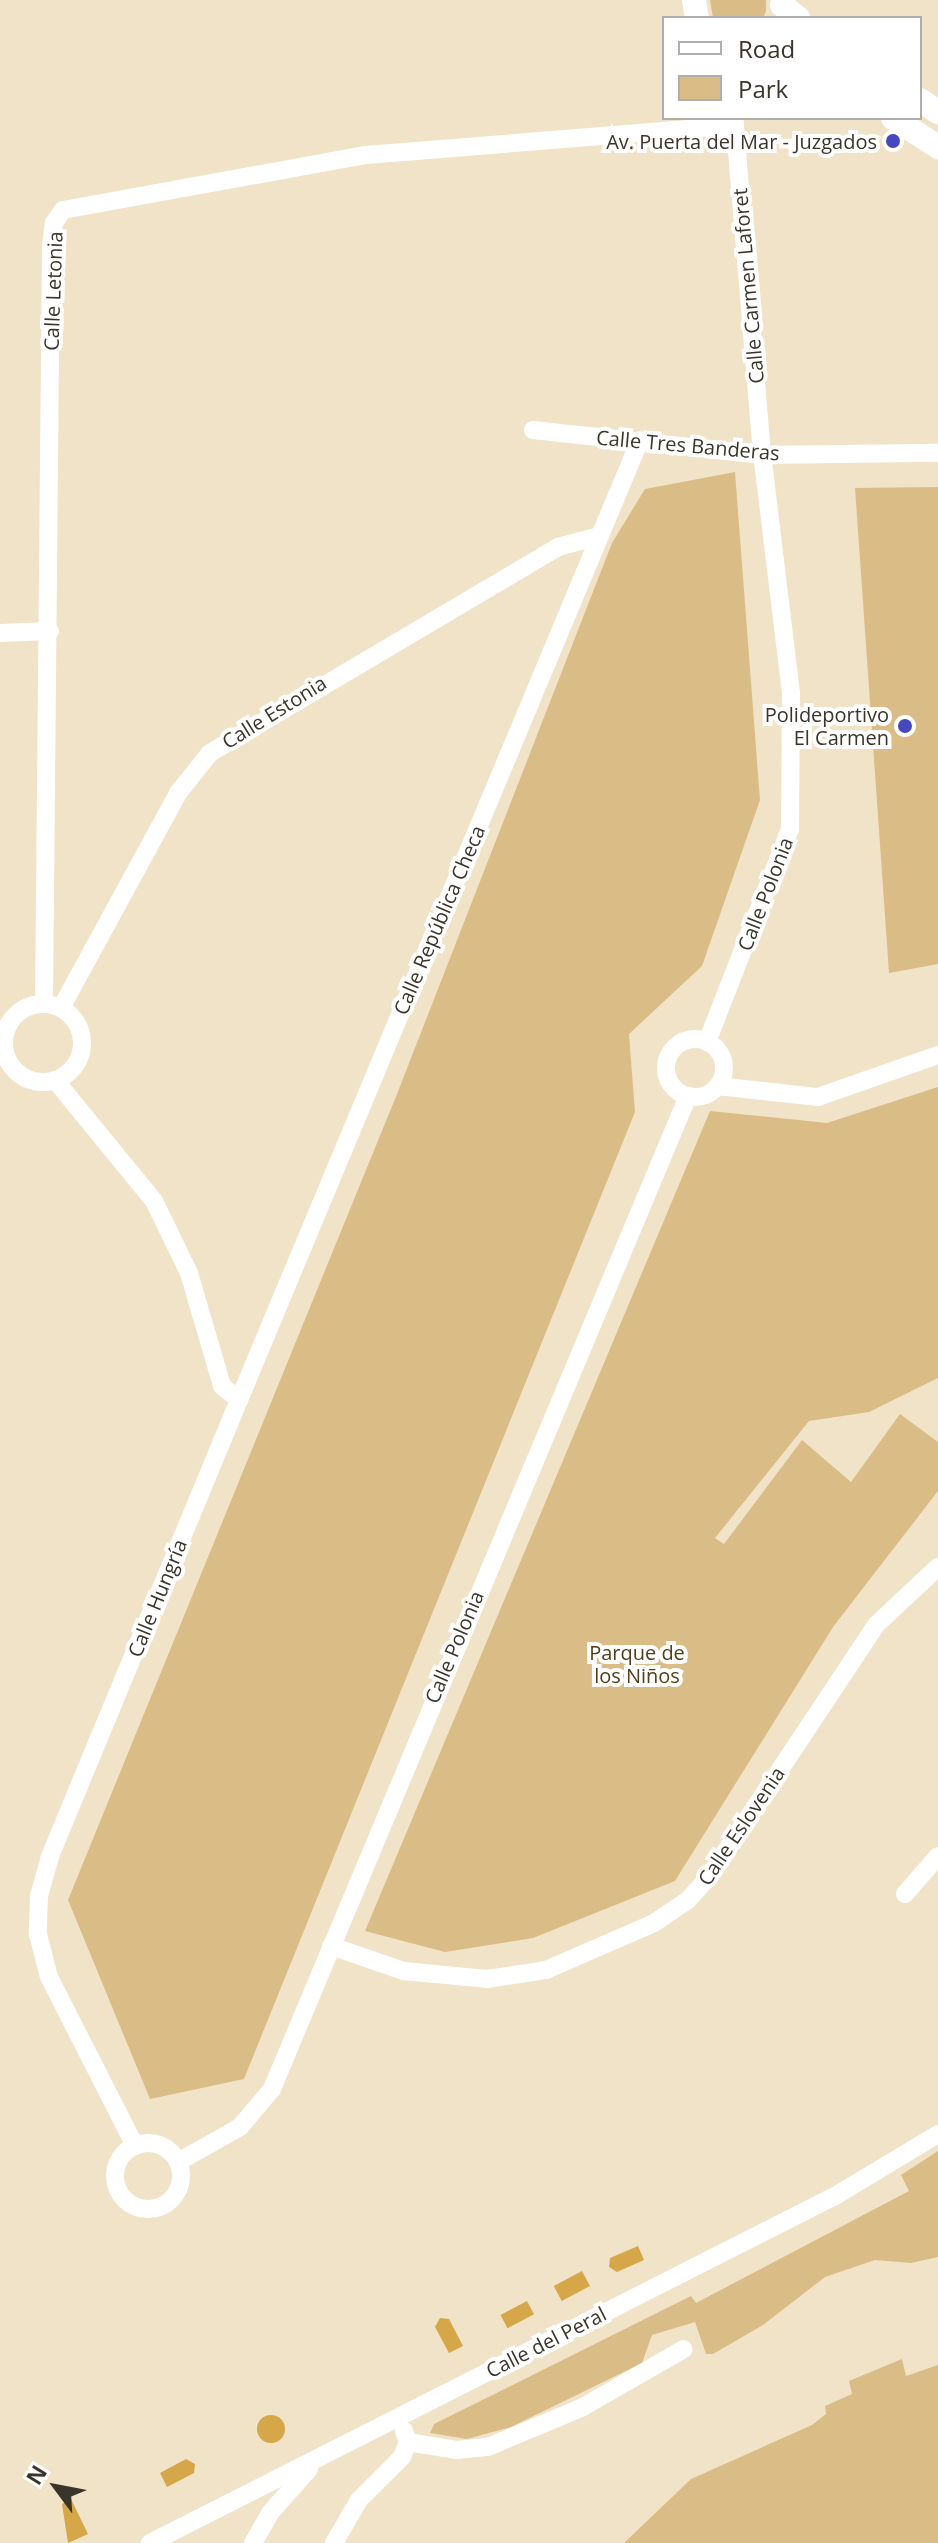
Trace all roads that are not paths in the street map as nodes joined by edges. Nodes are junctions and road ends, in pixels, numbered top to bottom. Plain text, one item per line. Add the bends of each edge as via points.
1 (896, 120) edge
2 (734, 122) edge
3 (938, 147) edge
4 (533, 430) dead end
5 (640, 440) junction
6 (938, 453) edge
7 (762, 455) junction
8 (599, 536) junction
9 (50, 631) junction
10 (0, 633) edge
11 (52, 1006) junction
12 (707, 1042) junction
13 (2, 1043) edge
14 (938, 1055) edge
15 (55, 1080) junction
16 (718, 1086) junction
17 (688, 1096) junction
18 (239, 1400) junction
19 (938, 1567) edge
20 (938, 1856) edge
21 (905, 1894) dead end
22 (331, 1946) junction
23 (938, 2134) edge
24 (135, 2146) junction
25 (178, 2162) junction
26 (684, 2349) dead end
27 (397, 2418) junction
28 (408, 2442) junction
29 (317, 2461) junction
30 (247, 2495) junction
31 (256, 2536) edge
32 (150, 2543) edge
33 (334, 2543) edge

1 - 3 main road
2 - 7 street, Calle Carmen Laforet
2 - 9 street, Calle Letonia via 366,155 63,210 54,223 51,246
4 - 5 street, Calle Tres Banderas
5 - 7 street, Calle Tres Banderas
5 - 8 street, Calle República Checa
6 - 7 street, Calle Tres Banderas
7 - 12 street, Calle Polonia via 791,693 790,829
8 - 11 street, Calle Estonia via 558,547 210,753 178,793
8 - 18 street, Calle República Checa
9 - 10 street
9 - 11 street, Calle Letonia
11 - 13 street via 31,1005 11,1020
11 - 15 street via 79,1027 82,1040 76,1065
12 - 16 street via 723,1061
12 - 17 street via 680,1043 668,1058 667,1077
13 - 15 street via 19,1075 30,1081
14 - 16 street via 818,1097
15 - 18 street via 161,1212 189,1273 222,1386
16 - 17 street via 704,1095
17 - 22 street, Calle Polonia
18 - 24 street, Calle Hungría via 50,1857 39,1896 38,1934 49,1977
19 - 22 street, Calle Eslovenia via 876,1625 708,1878 687,1901 654,1923 546,1970 487,1979 403,1971
20 - 21 street
22 - 25 street, Calle Polonia via 264,2103 240,2127
23 - 27 street, Calle del Peral via 835,2196
24 - 25 street via 165,2146
24 - 25 street via 116,2163 115,2178 122,2197 134,2206 166,2204 179,2184
26 - 28 street via 583,2407 488,2447 457,2450
27 - 28 street
27 - 29 street, Calle del Peral
28 - 33 street via 390,2472 359,2500
29 - 30 street, Calle del Peral
29 - 31 street
30 - 31 street
30 - 32 street, Calle del Peral

